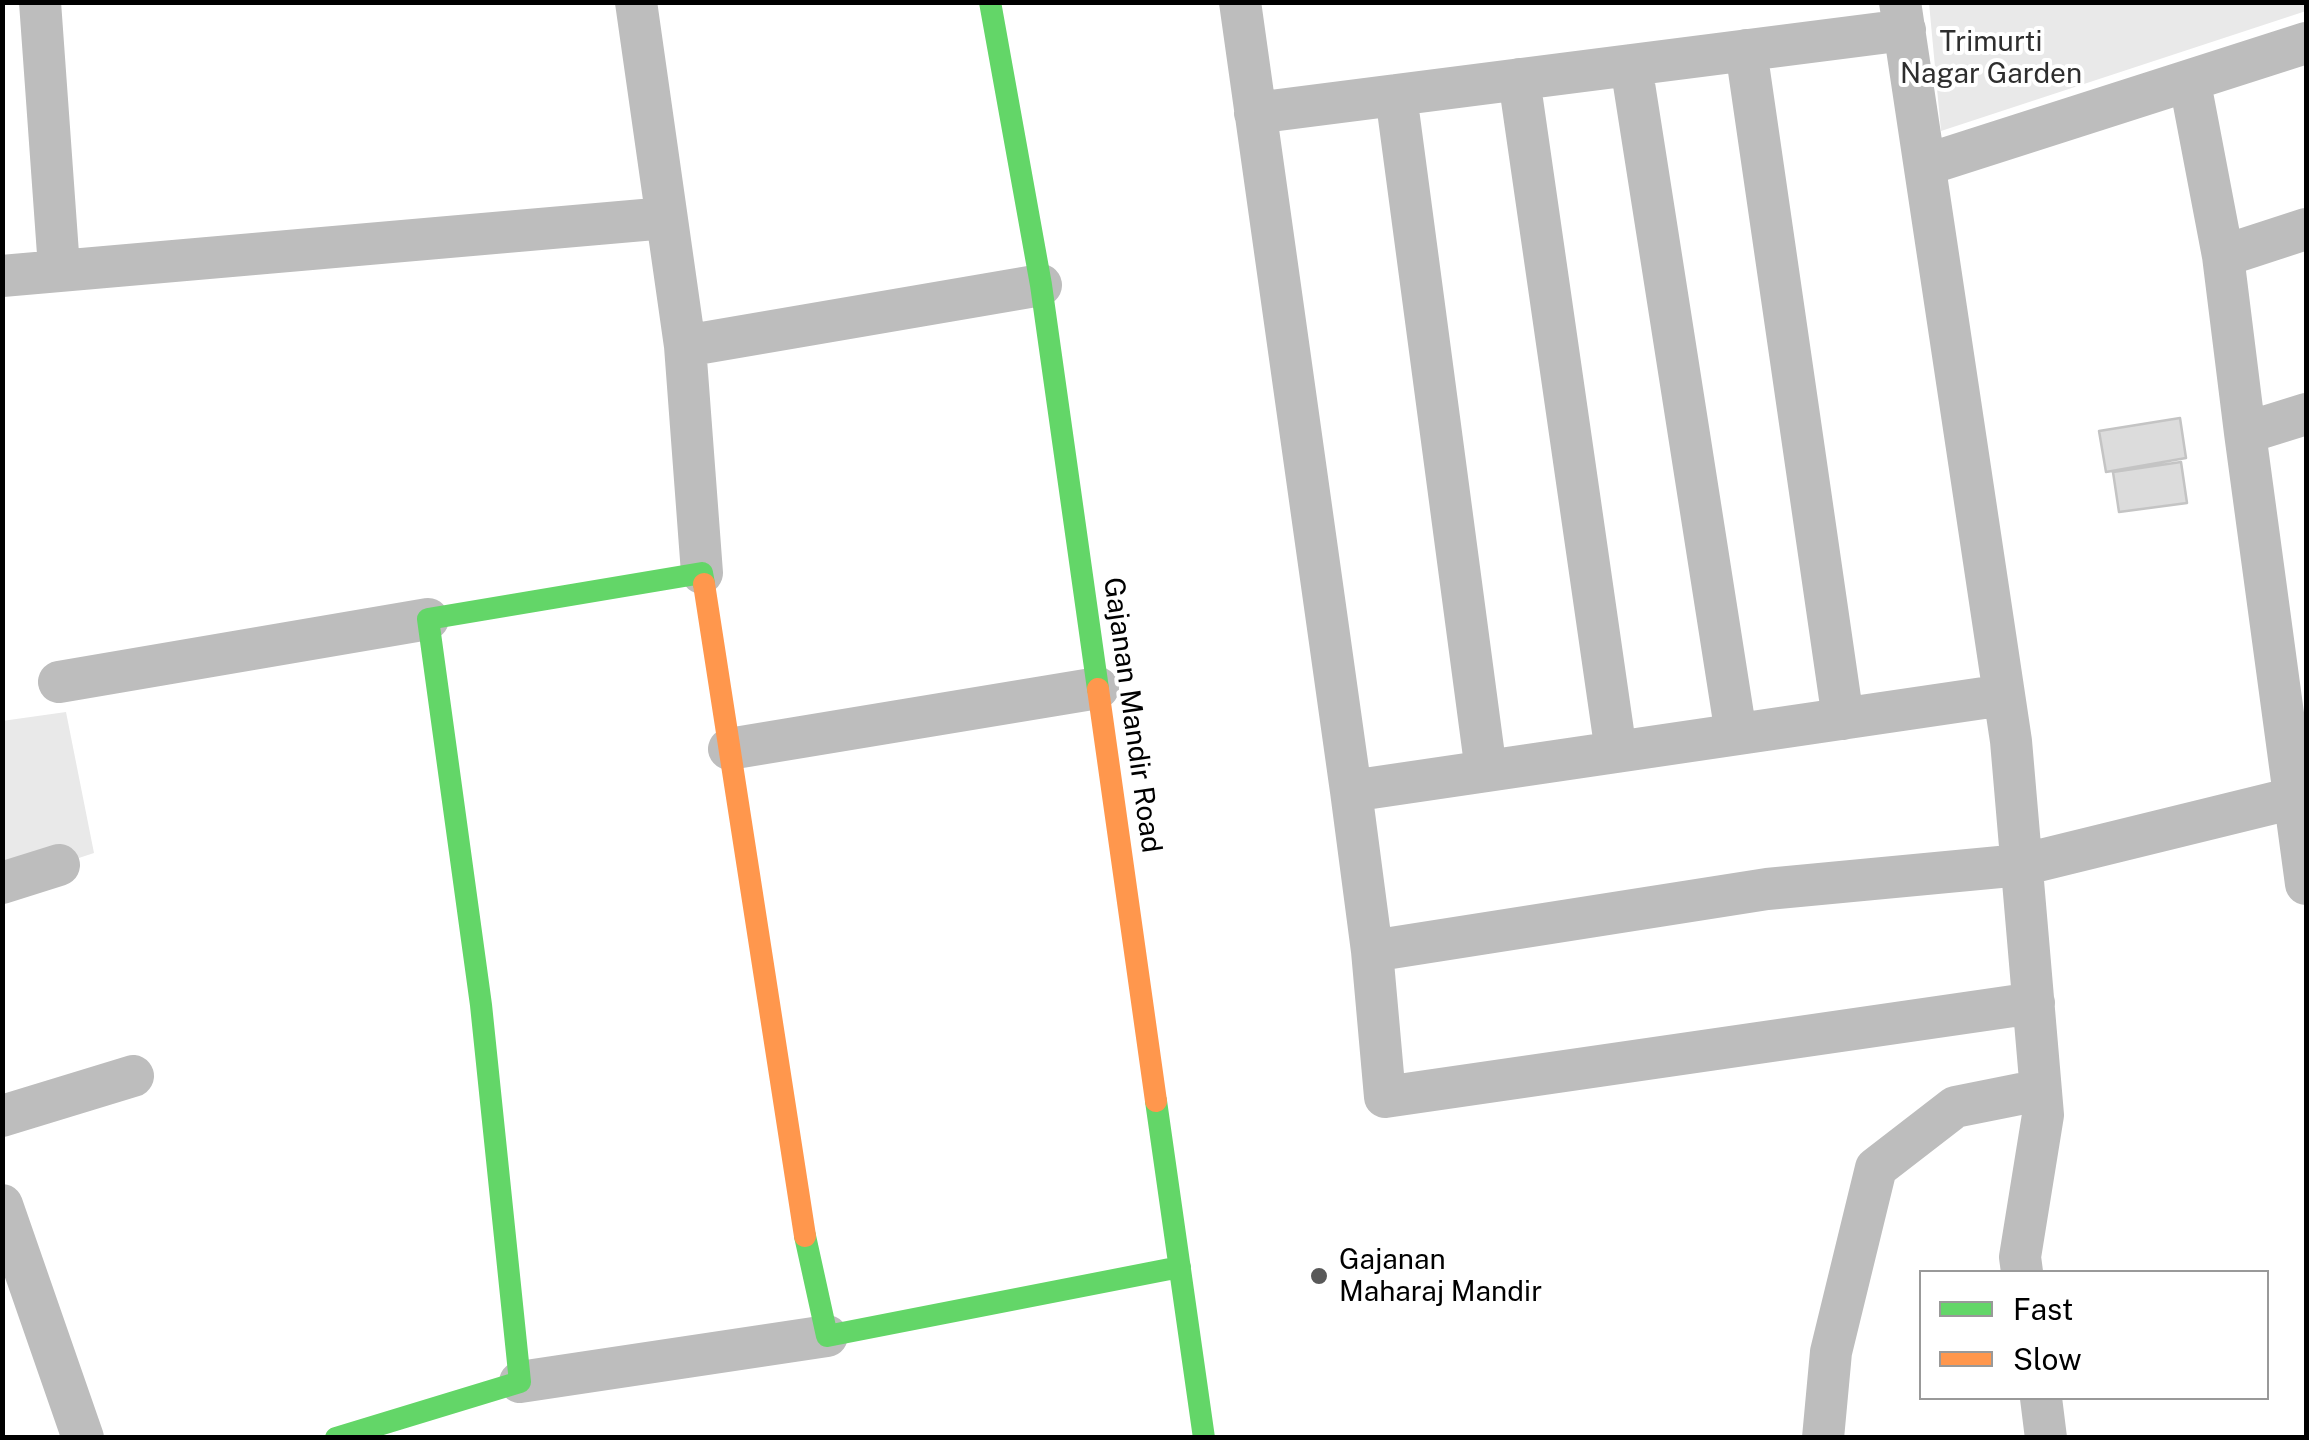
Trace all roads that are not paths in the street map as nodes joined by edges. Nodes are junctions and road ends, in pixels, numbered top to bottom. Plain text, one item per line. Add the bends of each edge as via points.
1 (40, 2) edge
2 (636, 2) edge
3 (990, 2) edge
4 (1240, 2) edge
5 (1903, 16) edge
6 (2306, 43) edge
7 (1746, 50) junction
8 (1632, 65) junction
9 (1519, 79) junction
10 (2190, 82) junction
11 (1396, 95) junction
12 (1256, 113) junction
13 (1924, 165) junction
14 (666, 218) junction
15 (2306, 229) edge
16 (2223, 256) junction
17 (60, 268) junction
18 (2, 276) edge
19 (1042, 285) junction
20 (684, 346) junction
21 (2306, 414) edge
22 (2245, 433) junction
23 (702, 573) junction
24 (2289, 600) edge
25 (428, 619) junction
26 (58, 682) dead end
27 (1098, 688) junction
28 (2004, 695) junction
29 (1843, 719) junction
30 (1736, 734) junction
31 (729, 749) junction
32 (1616, 752) junction
33 (1486, 771) junction
34 (1351, 791) junction
35 (2299, 798) edge
36 (2021, 864) junction
37 (59, 865) dead end
38 (2, 883) edge
39 (2306, 884) edge
40 (1372, 951) junction
41 (2034, 1003) junction
42 (133, 1076) dead end
43 (2040, 1090) junction
44 (2, 1116) edge
45 (2, 1205) edge
46 (1180, 1267) junction
47 (2022, 1270) edge
48 (827, 1336) junction
49 (520, 1382) junction
50 (2040, 1400) edge
51 (84, 1438) edge
52 (336, 1438) edge
53 (1204, 1438) edge
54 (1823, 1438) edge
55 (2046, 1438) edge

1 - 17 street
2 - 14 street
3 - 19 street, Gajanan Mandir Road
4 - 12 street
5 - 7 street
5 - 13 street
6 - 10 street
7 - 8 street
7 - 29 street
8 - 9 street
8 - 30 street
9 - 11 street
9 - 32 street
10 - 13 street
10 - 16 street
11 - 12 street
11 - 33 street
12 - 34 street
13 - 28 street
14 - 17 street
14 - 20 street
15 - 16 street
16 - 22 street
17 - 18 street
19 - 20 street
19 - 27 street, Gajanan Mandir Road
20 - 23 street
21 - 22 street
22 - 24 street
23 - 25 street
23 - 31 street
24 - 35 street
25 - 26 street
25 - 49 street via 481,1005
27 - 31 street
27 - 46 street, Gajanan Mandir Road
28 - 29 street
28 - 36 street
29 - 30 street
30 - 32 street
31 - 48 street via 812,1281
32 - 33 street
33 - 34 street
34 - 40 street
35 - 36 street
35 - 39 street
36 - 40 street via 1767,889
36 - 41 street
37 - 38 street
40 - 41 street via 1385,1097
41 - 43 street
42 - 44 street
43 - 47 street via 2043,1116
43 - 54 street via 1954,1107 1876,1168 1831,1352
45 - 51 street
46 - 48 street
46 - 53 street, Gajanan Mandir Road
48 - 49 street
49 - 52 street
50 - 55 street

